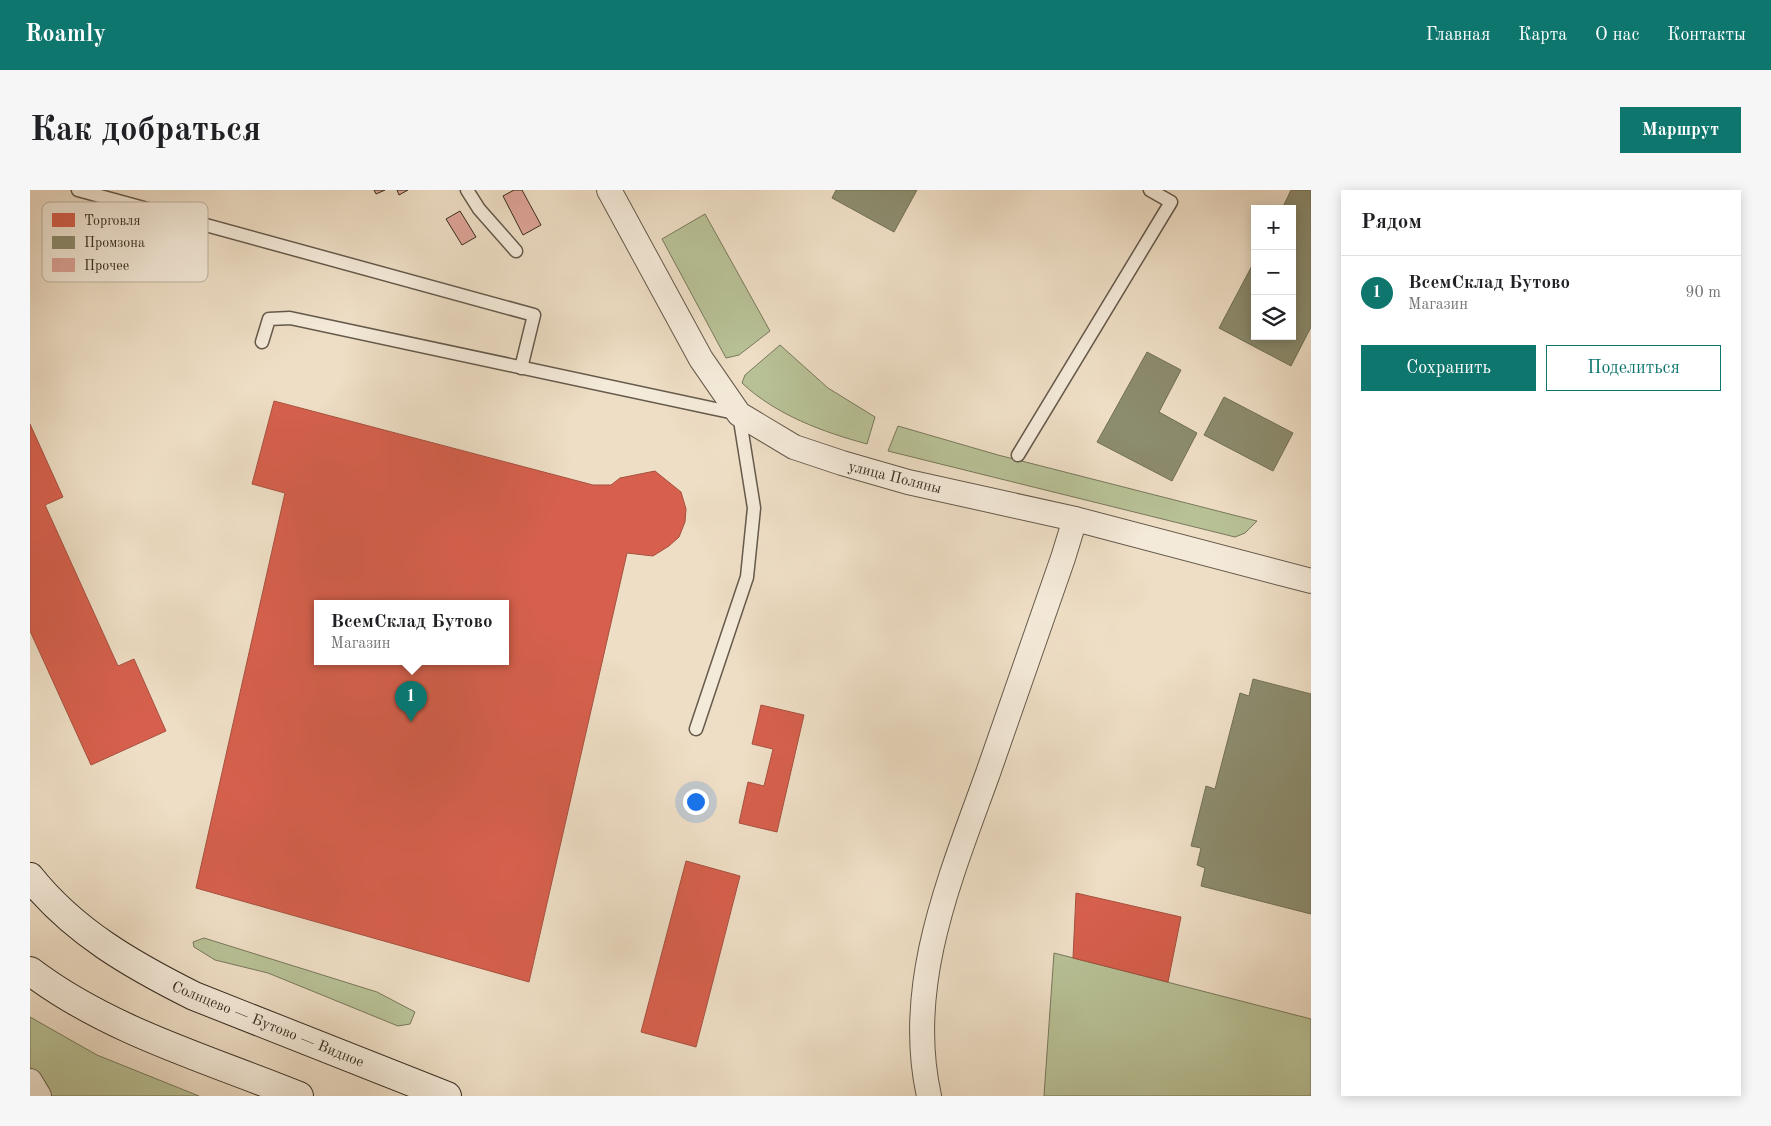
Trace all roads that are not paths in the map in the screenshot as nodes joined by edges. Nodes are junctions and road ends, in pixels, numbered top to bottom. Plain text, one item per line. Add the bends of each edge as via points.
1 (78, 190) edge
2 (467, 190) edge
3 (610, 190) edge
4 (1150, 190) edge
5 (122, 202) edge
6 (208, 226) edge
7 (516, 251) dead end
8 (262, 342) dead end
9 (521, 368) junction
10 (739, 414) junction
11 (1018, 455) dead end
12 (1075, 519) junction
13 (1311, 580) edge
14 (696, 729) dead end
15 (30, 877) edge
16 (30, 971) edge
17 (30, 1081) edge
18 (39, 1096) edge
19 (299, 1096) edge
20 (447, 1096) edge
21 (929, 1096) edge

1 - 5 lane
2 - 7 lane via 479,209
3 - 10 street, улица Поляны via 701,360
4 - 11 lane via 1171,202
6 - 9 lane via 534,315
8 - 9 lane via 269,319 290,318
9 - 10 lane
10 - 12 street, улица Поляны via 794,446 842,463 908,482
10 - 14 lane via 754,508 747,577
12 - 13 street, улица Поляны
12 - 21 street via 930,947 922,1000 923,1054
15 - 20 main road, Солнцево — Бутово — Видное via 83,931 167,983
16 - 19 main road via 116,1023
17 - 18 street

